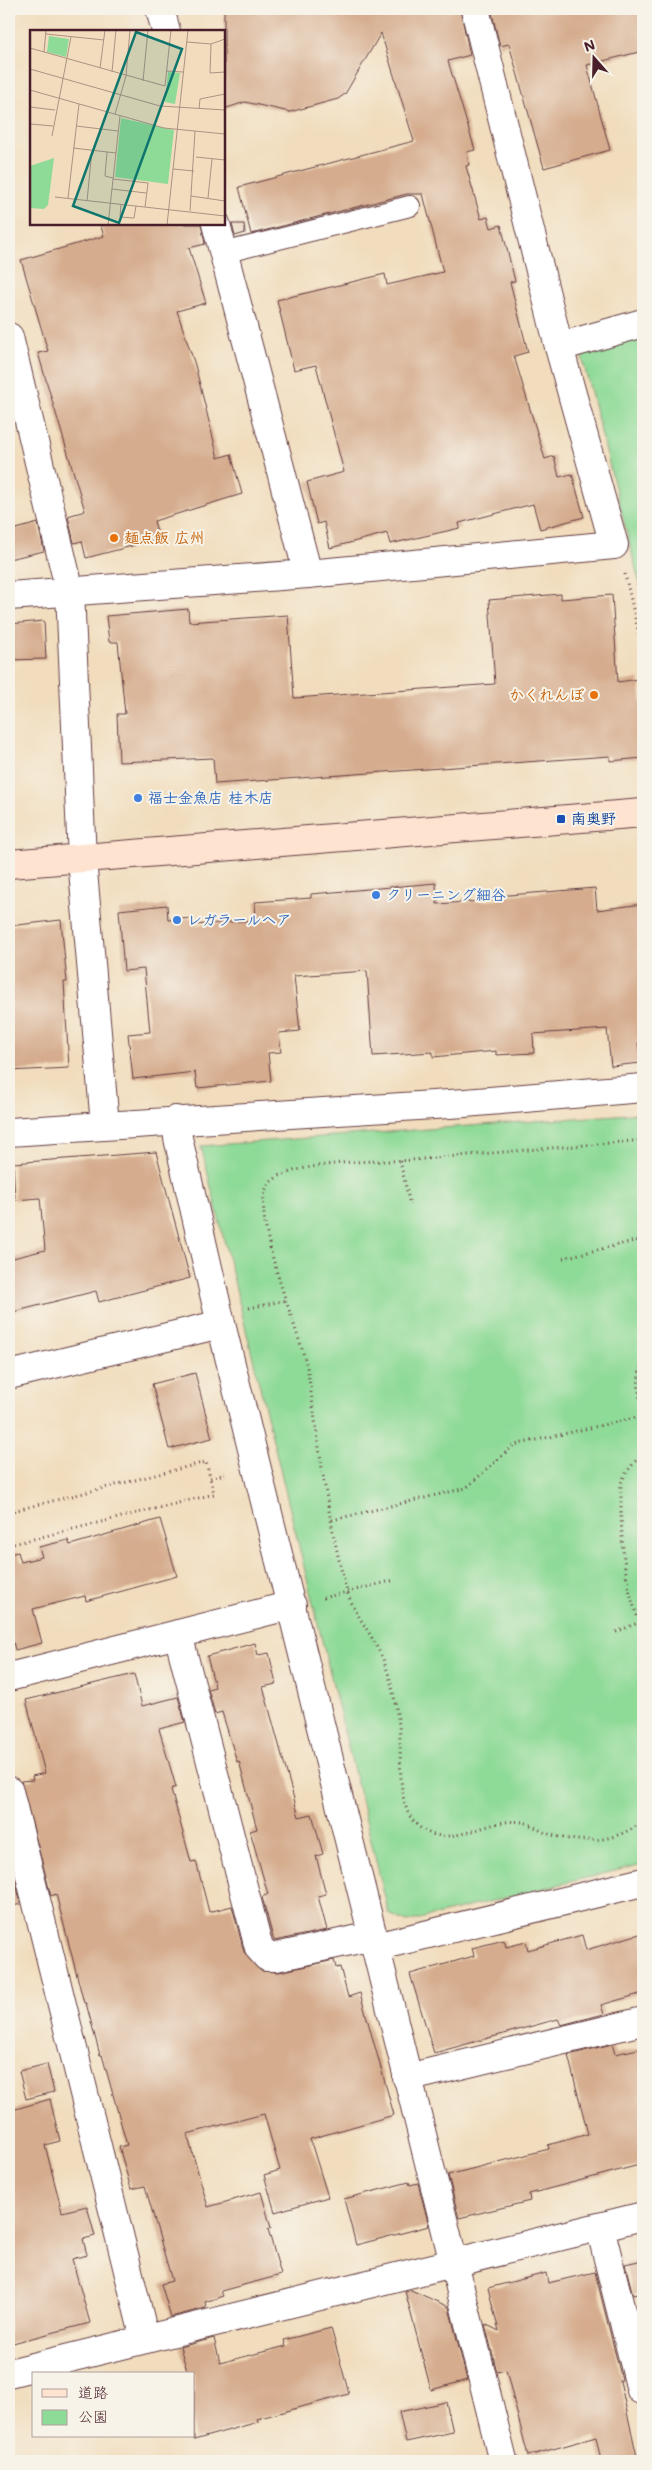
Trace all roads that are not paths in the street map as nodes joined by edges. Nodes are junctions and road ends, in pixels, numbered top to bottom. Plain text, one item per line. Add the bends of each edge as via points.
1 (160, 9) edge
2 (475, 9) edge
3 (166, 30) edge
4 (410, 206) dead end
5 (216, 225) edge
6 (223, 253) junction
7 (643, 323) edge
8 (9, 337) edge
9 (559, 347) junction
10 (308, 574) junction
11 (70, 592) junction
12 (9, 596) edge
13 (643, 813) edge
14 (82, 859) junction
15 (9, 864) edge
16 (643, 1088) edge
17 (176, 1120) junction
18 (105, 1125) junction
19 (9, 1132) edge
20 (220, 1319) junction
21 (9, 1375) edge
22 (292, 1605) junction
23 (178, 1634) junction
24 (9, 1677) edge
25 (9, 1791) edge
26 (643, 1882) edge
27 (374, 1942) junction
28 (643, 2021) edge
29 (407, 2078) junction
30 (643, 2216) edge
31 (600, 2226) junction
32 (452, 2262) junction
33 (145, 2340) junction
34 (9, 2373) edge
35 (643, 2389) edge
36 (502, 2461) edge

1 - 3 street
2 - 9 street
4 - 6 lane
5 - 6 street
6 - 10 street
7 - 9 street
8 - 11 street
9 - 10 street via 614,545
10 - 11 street
11 - 12 street
11 - 14 street
13 - 14 street
14 - 15 street
14 - 18 street
16 - 17 street via 465,1103
17 - 18 street
17 - 20 street
18 - 19 street
20 - 21 street
20 - 22 street
22 - 23 street
22 - 27 street
23 - 24 street
23 - 27 street via 259,1948 267,1957 276,1957
25 - 33 street
26 - 27 street
27 - 29 street
28 - 29 street
29 - 32 street
30 - 31 street
31 - 32 street
31 - 35 street
32 - 33 street
32 - 36 street
33 - 34 street

